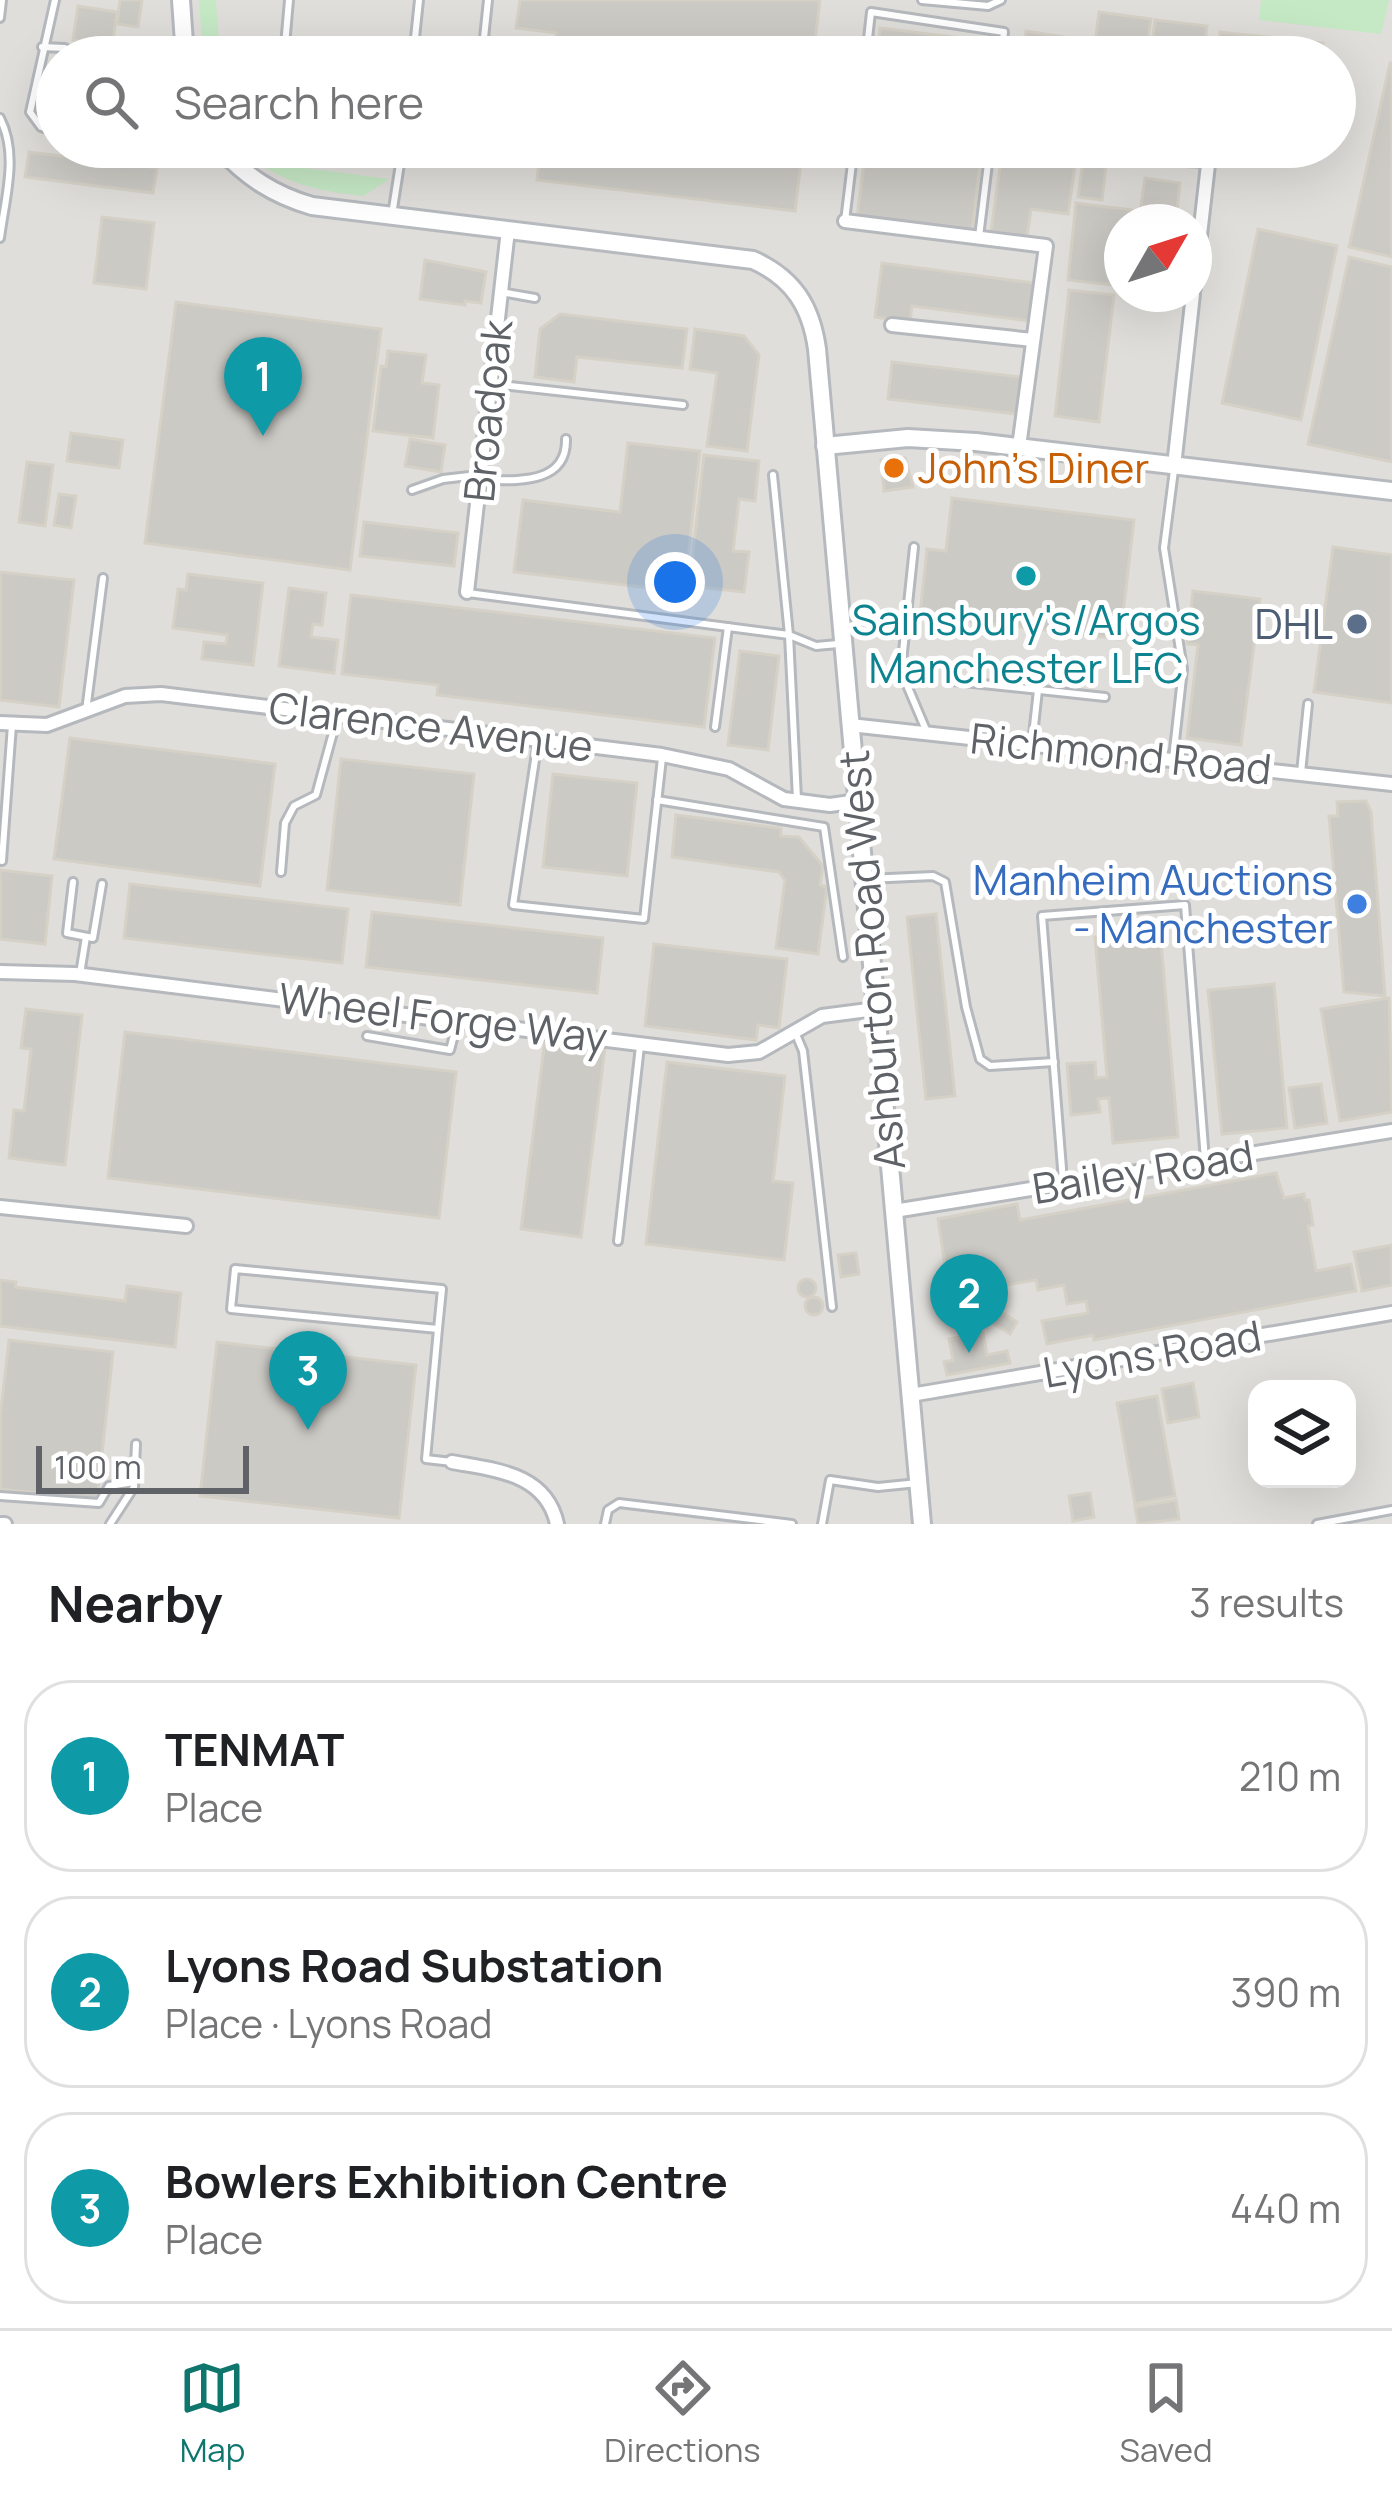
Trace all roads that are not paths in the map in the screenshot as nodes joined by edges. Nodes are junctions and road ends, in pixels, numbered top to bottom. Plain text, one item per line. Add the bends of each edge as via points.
1 (2, 0) edge
2 (55, 0) edge
3 (181, 0) edge
4 (289, 0) edge
5 (419, 0) edge
6 (488, 0) edge
7 (922, 0) edge
8 (1001, 0) edge
9 (0, 18) edge
10 (45, 36) edge
11 (184, 36) edge
12 (286, 36) edge
13 (415, 36) edge
14 (484, 36) edge
15 (868, 36) edge
16 (1004, 36) edge
17 (36, 80) edge
18 (0, 118) edge
19 (36, 120) edge
20 (240, 168) edge
21 (399, 168) edge
22 (851, 168) edge
23 (987, 168) edge
24 (1208, 168) edge
25 (1204, 204) edge
26 (392, 217) junction
27 (845, 221) joint
28 (508, 230) junction
29 (979, 237) junction
30 (0, 238) edge
31 (501, 292) junction
32 (535, 298) dead end
33 (1192, 312) edge
34 (892, 325) dead end
35 (1033, 340) junction
36 (492, 384) junction
37 (683, 405) dead end
38 (566, 439) dead end
39 (825, 446) junction
40 (1019, 447) junction
41 (1174, 466) junction
42 (773, 475) dead end
43 (481, 477) junction
44 (412, 490) dead end
45 (1392, 491) edge
46 (914, 548) dead end
47 (103, 578) dead end
48 (467, 592) joint
49 (728, 627) junction
50 (789, 635) junction
51 (842, 643) junction
52 (955, 681) dead end
53 (1038, 690) junction
54 (1106, 697) dead end
55 (1308, 704) dead end
56 (86, 712) junction
57 (338, 715) junction
58 (6, 724) edge
59 (850, 724) junction
60 (716, 727) dead end
61 (928, 733) junction
62 (538, 740) junction
63 (1031, 744) junction
64 (662, 755) junction
65 (1173, 759) junction
66 (1300, 773) junction
67 (1392, 784) edge
68 (657, 800) junction
69 (797, 800) junction
70 (858, 801) junction
71 (2, 861) edge
72 (281, 872) dead end
73 (864, 879) junction
74 (73, 882) dead end
75 (102, 884) dead end
76 (86, 937) junction
77 (843, 957) dead end
78 (0, 972) edge
79 (80, 975) junction
80 (876, 1009) junction
81 (457, 1020) junction
82 (795, 1032) junction
83 (367, 1036) dead end
84 (641, 1042) junction
85 (1054, 1062) junction
86 (1392, 1131) edge
87 (1206, 1161) junction
88 (1064, 1185) junction
89 (0, 1207) edge
90 (895, 1211) junction
91 (186, 1226) dead end
92 (618, 1241) dead end
93 (832, 1307) dead end
94 (1392, 1313) edge
95 (438, 1329) junction
96 (911, 1395) junction
97 (136, 1444) dead end
98 (452, 1462) joint
99 (134, 1482) junction
100 (919, 1483) junction
101 (0, 1496) edge
102 (1392, 1510) edge
103 (1357, 1520) edge
104 (776, 1523) edge
105 (110, 1524) edge
106 (557, 1524) edge
107 (605, 1524) edge
108 (792, 1524) edge
109 (822, 1524) edge
110 (922, 1524) edge
111 (1317, 1524) edge

1 - 9 lane
2 - 10 lane
3 - 11 main road
4 - 12 lane
5 - 13 lane
6 - 14 lane
7 - 8 lane
15 - 16 lane via 871,12
17 - 19 lane
18 - 30 lane via 11,159
20 - 26 main road, Ashburton Road West via 291,200
21 - 26 lane
22 - 27 lane
23 - 29 lane
24 - 25 street
26 - 28 main road, Ashburton Road West
27 - 29 street
28 - 31 street, Broadoak
28 - 39 main road, Ashburton Road West via 770,267 797,292 813,324
29 - 35 street via 1046,246
31 - 32 lane
31 - 36 street, Broadoak
33 - 41 street
34 - 35 street
35 - 40 street
36 - 37 lane
36 - 43 street, Broadoak
38 - 43 lane via 554,470 533,480
39 - 40 main road via 908,438
39 - 51 main road, Ashburton Road West
40 - 41 main road
41 - 45 main road
41 - 65 lane via 1164,548 1183,669
42 - 50 lane
43 - 44 lane
43 - 48 street, Broadoak
46 - 61 lane via 901,670
47 - 56 lane
48 - 49 lane
49 - 50 lane
49 - 60 lane
50 - 51 lane via 816,646
50 - 69 lane
51 - 59 main road, Ashburton Road West
52 - 53 lane
53 - 54 lane
53 - 63 lane
55 - 66 lane
56 - 57 street, Clarence Avenue via 144,693
56 - 58 street, Clarence Avenue via 47,725
57 - 62 street, Clarence Avenue
57 - 72 lane via 316,795 294,806 285,823
58 - 71 lane
59 - 61 street, Richmond Road
59 - 70 main road, Ashburton Road West
61 - 63 street, Richmond Road
62 - 64 street, Clarence Avenue
62 - 68 lane via 513,905 644,919
63 - 65 street, Richmond Road
64 - 68 lane
64 - 69 street, Clarence Avenue via 729,769
65 - 66 street, Richmond Road
66 - 67 street, Richmond Road
68 - 77 lane via 824,827
69 - 70 street, Clarence Avenue
70 - 73 main road, Ashburton Road West
73 - 80 main road, Ashburton Road West
73 - 85 lane via 940,877 980,1059 990,1066
74 - 76 lane via 68,933
75 - 76 lane via 93,938
76 - 79 lane
78 - 79 street, Wheel Forge Way
79 - 81 street, Wheel Forge Way
80 - 82 street, Wheel Forge Way via 822,1016
80 - 90 main road, Ashburton Road West
81 - 83 lane via 450,1050
81 - 84 street, Wheel Forge Way
82 - 84 street, Wheel Forge Way via 743,1055
82 - 93 lane
84 - 92 lane
85 - 87 lane via 1042,916 1185,905
85 - 88 lane
86 - 87 street, Bailey Road
87 - 88 street, Bailey Road
88 - 90 street, Bailey Road
89 - 91 street
90 - 96 main road, Ashburton Road West
94 - 96 street, Lyons Road
95 - 95 lane via 442,1289 235,1269 231,1309
95 - 98 lane via 426,1460
96 - 100 main road, Ashburton Road West
97 - 99 lane
98 - 106 street via 531,1483
99 - 101 lane via 109,1486 98,1503
99 - 105 lane
100 - 109 lane via 830,1480
100 - 110 main road, Ashburton Road West
102 - 103 lane
103 - 111 lane
104 - 107 lane via 619,1503
104 - 108 lane

